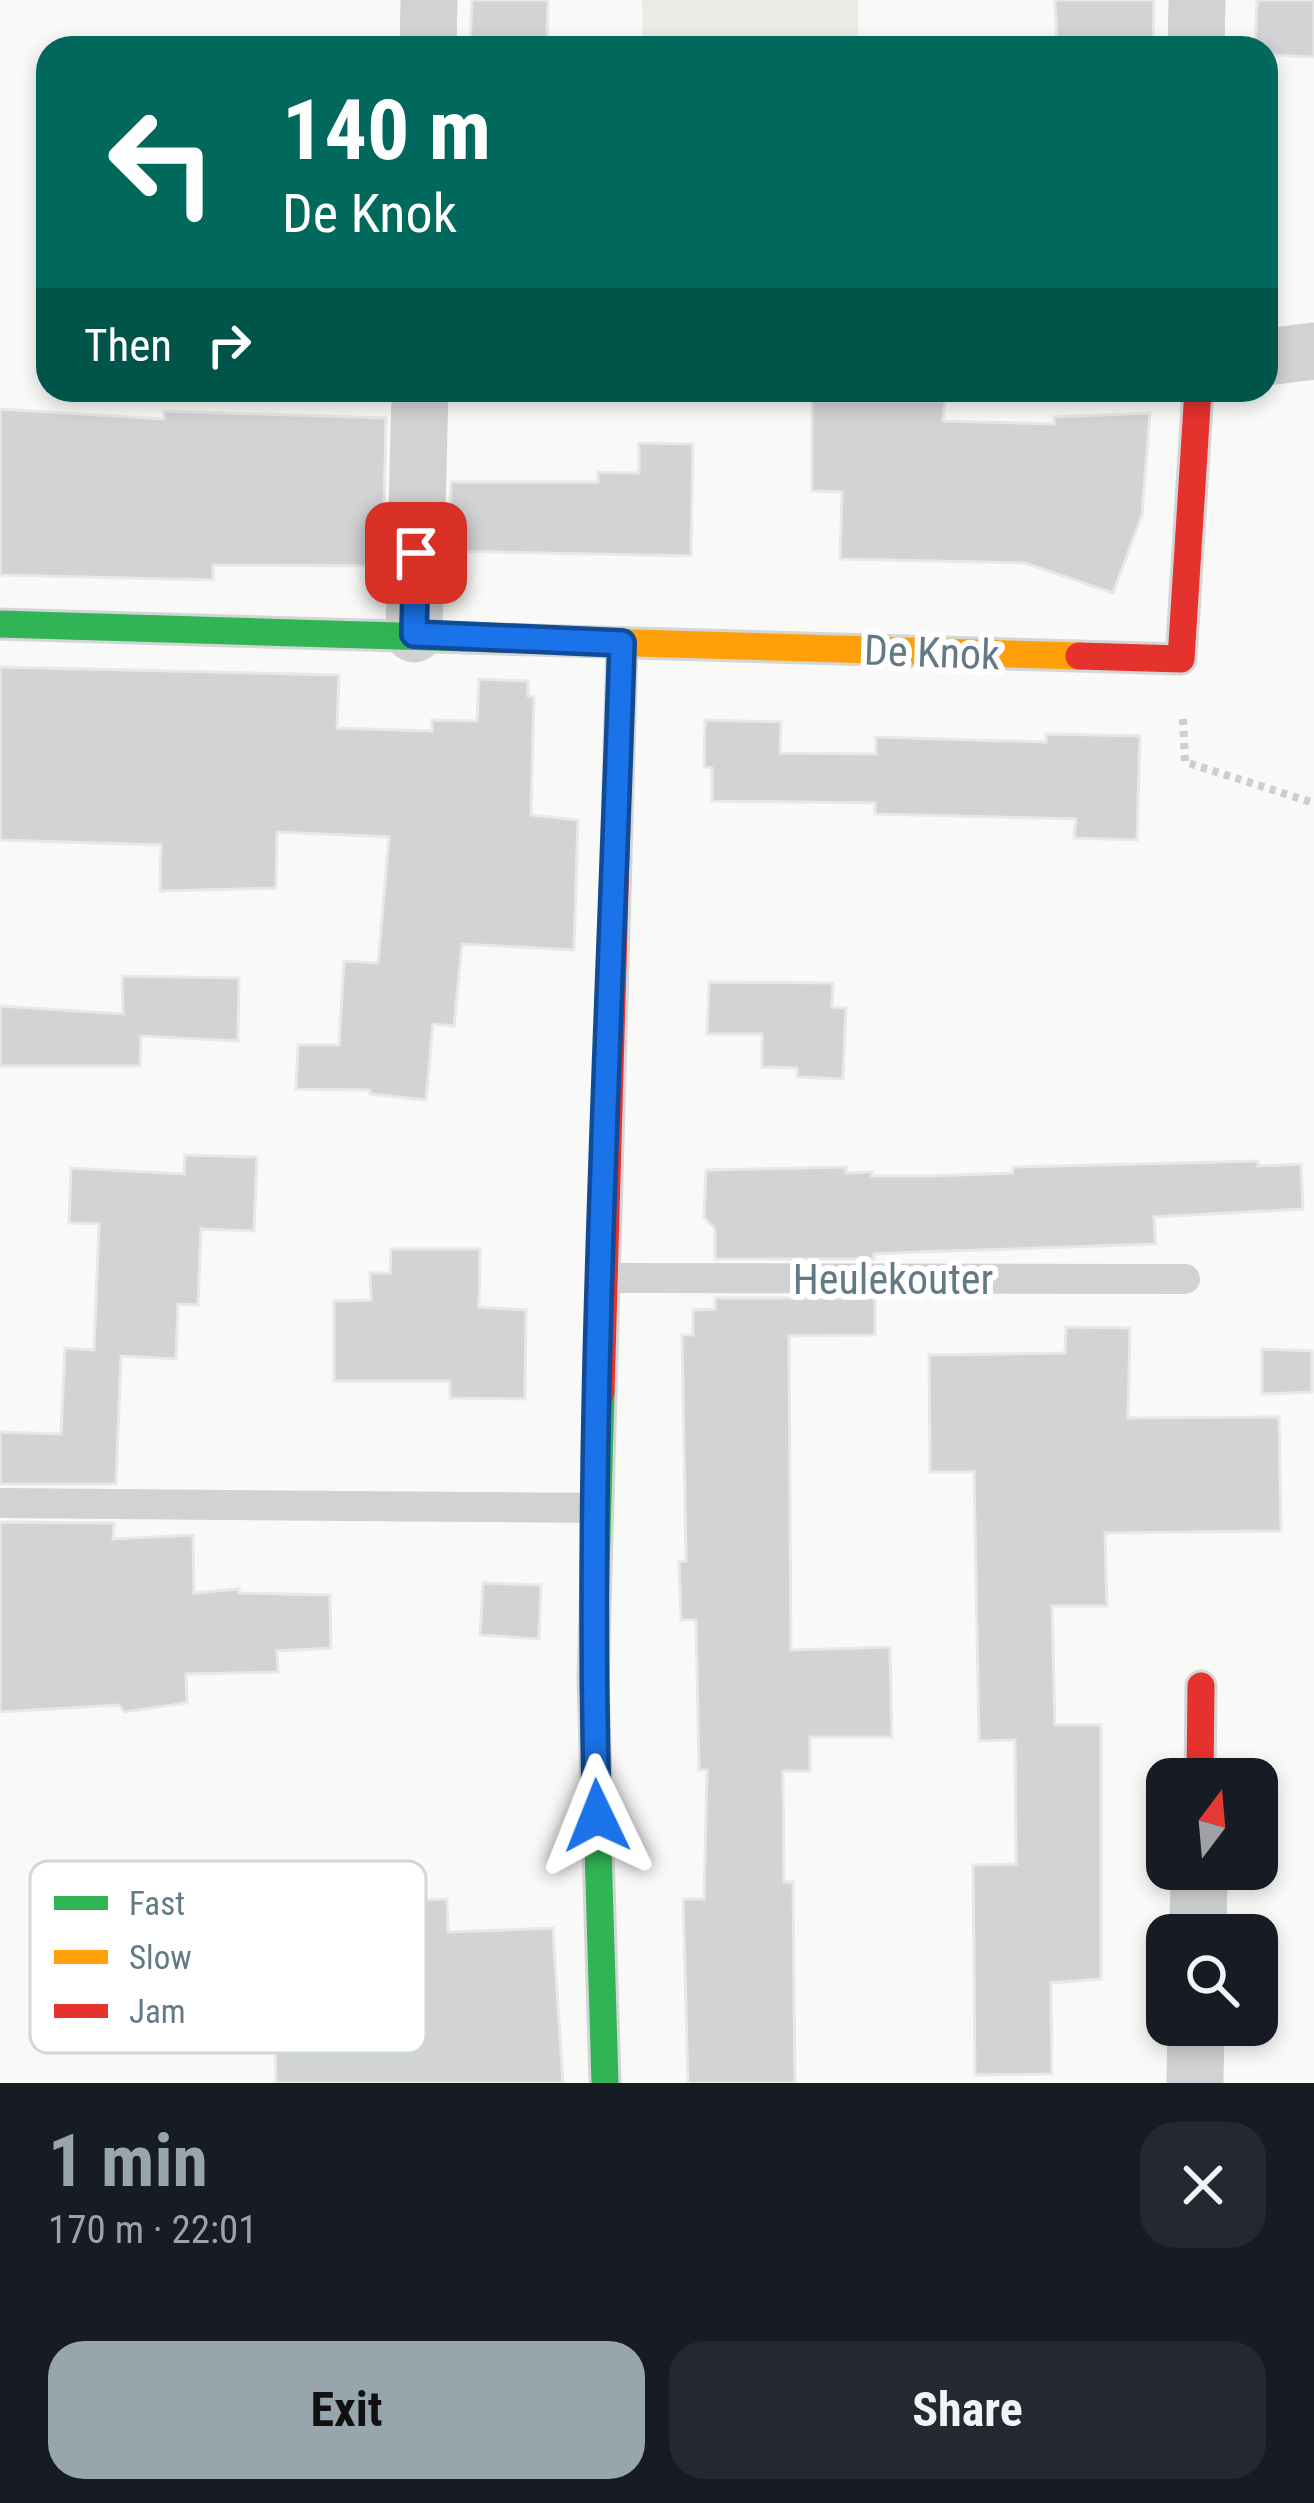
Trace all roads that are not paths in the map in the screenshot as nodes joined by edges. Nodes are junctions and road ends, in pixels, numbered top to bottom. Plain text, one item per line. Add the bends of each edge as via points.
1 (429, 0) edge
2 (1197, 0) edge
3 (428, 36) edge
4 (1196, 36) edge
5 (1314, 351) edge
6 (1278, 356) edge
7 (420, 402) edge
8 (1197, 402) edge
9 (0, 624) edge
10 (414, 634) junction
11 (622, 643) junction
12 (601, 1278) junction
13 (1185, 1279) dead end
14 (0, 1503) edge
15 (597, 1508) junction
16 (1202, 1686) dead end
17 (1200, 1758) edge
18 (1196, 2046) edge
19 (605, 2083) edge
20 (1195, 2083) edge

1 - 3 street
2 - 4 street
5 - 6 street
7 - 10 street
8 - 11 street, De Knok via 1180,659
9 - 10 street, De Knok
10 - 11 street, De Knok
11 - 12 street
12 - 13 lane, Heulekouter
12 - 15 street
14 - 15 lane
15 - 19 street via 593,1680
16 - 17 street
18 - 20 street

